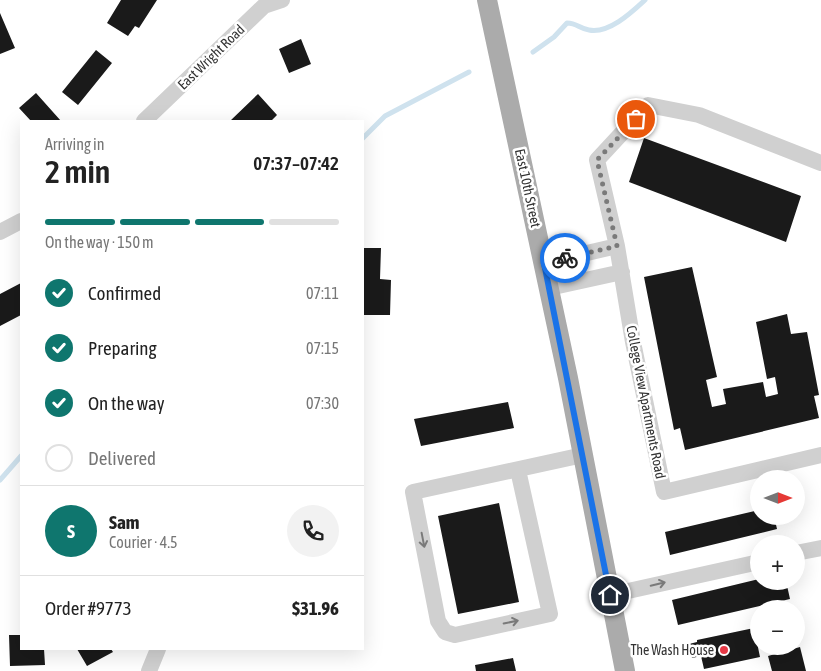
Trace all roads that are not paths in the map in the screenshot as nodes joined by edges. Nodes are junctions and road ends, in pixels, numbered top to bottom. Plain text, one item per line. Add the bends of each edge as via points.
1 (282, 0) edge
2 (487, 0) edge
3 (261, 3) edge
4 (145, 120) edge
5 (821, 163) edge
6 (20, 222) edge
7 (0, 232) edge
8 (617, 246) junction
9 (544, 263) junction
10 (622, 272) junction
11 (549, 288) junction
12 (583, 455) junction
13 (821, 455) edge
14 (518, 470) junction
15 (821, 548) edge
16 (805, 551) edge
17 (750, 564) edge
18 (610, 595) junction
19 (158, 650) edge
20 (149, 671) edge
21 (625, 671) edge

1 - 3 street, East Wright Road
2 - 9 main road, East 10th Street
3 - 4 street, East Wright Road
5 - 8 street, College View Apartments Road via 698,115 648,105 597,160
6 - 7 street
8 - 9 street
8 - 10 street, College View Apartments Road
9 - 11 main road, East 10th Street
10 - 11 street
10 - 13 street, College View Apartments Road via 664,492
11 - 12 main road, East 10th Street
12 - 14 street
12 - 18 main road, East 10th Street
14 -> 14 street via 413,492 438,621 445,632 455,635 550,614
15 - 16 street
18 -> 17 street
18 - 21 main road, East 10th Street
19 - 20 street

